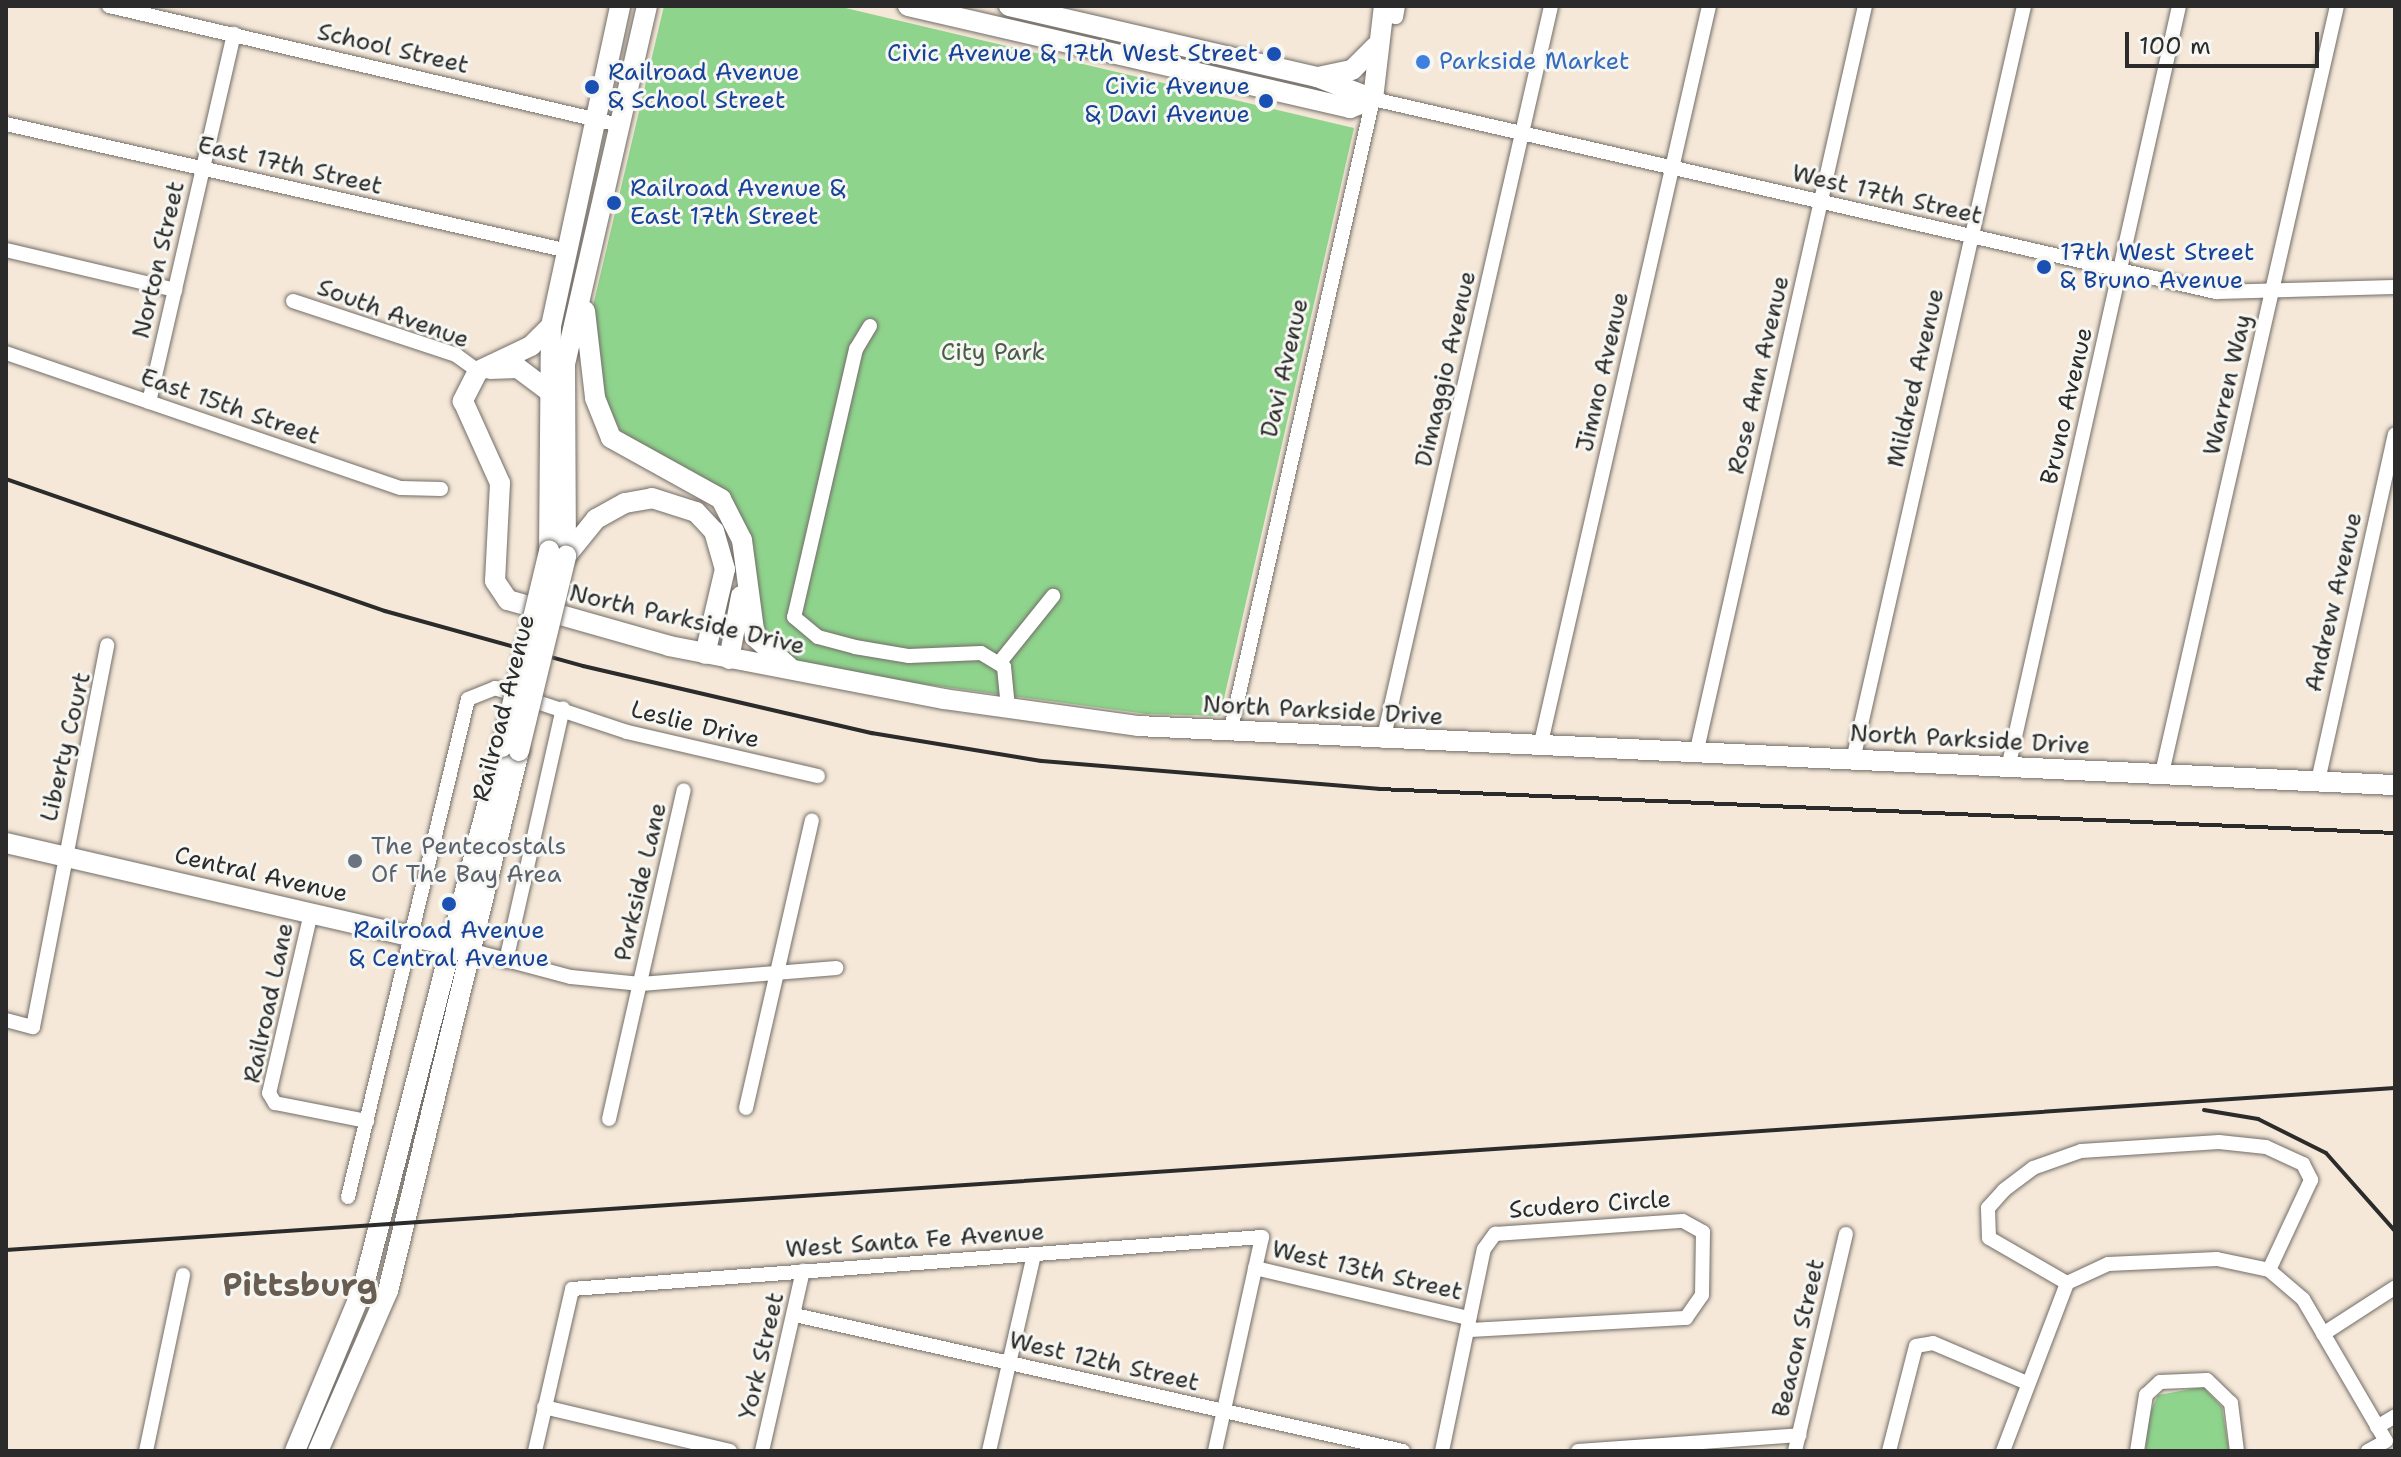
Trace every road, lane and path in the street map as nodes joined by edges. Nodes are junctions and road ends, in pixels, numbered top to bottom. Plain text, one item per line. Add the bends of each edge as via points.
1 (109, 6) edge
2 (620, 6) edge
3 (647, 6) edge
4 (908, 6) edge
5 (1551, 6) edge
6 (1709, 6) edge
7 (1865, 6) edge
8 (2024, 6) edge
9 (2179, 6) edge
10 (2337, 6) edge
11 (1017, 7) edge
12 (1388, 9) edge
13 (1016, 30) junction
14 (234, 34) junction
15 (1376, 46) junction
16 (1317, 77) junction
17 (1373, 99) junction
18 (594, 119) junction
19 (6, 124) edge
20 (619, 125) junction
21 (1522, 134) junction
22 (1672, 167) junction
23 (202, 168) junction
24 (1821, 202) junction
25 (1971, 237) junction
26 (6, 250) edge
27 (564, 250) junction
28 (587, 266) junction
29 (2120, 273) junction
30 (2395, 287) edge
31 (175, 290) junction
32 (2271, 296) junction
33 (293, 301) dead end
34 (551, 326) junction
35 (870, 326) dead end
36 (6, 353) edge
37 (478, 371) junction
38 (548, 391) junction
39 (149, 402) junction
40 (2395, 434) edge
41 (441, 489) dead end
42 (558, 554) junction
43 (744, 578) junction
44 (1053, 596) dead end
45 (107, 645) dead end
46 (705, 654) junction
47 (729, 659) junction
48 (1000, 662) junction
49 (799, 674) junction
50 (563, 708) junction
51 (1008, 708) junction
52 (1230, 733) junction
53 (1383, 741) junction
54 (1540, 747) junction
55 (510, 749) junction
56 (1696, 754) junction
57 (1853, 760) junction
58 (2008, 768) junction
59 (2162, 773) junction
60 (818, 776) dead end
61 (2318, 781) junction
62 (2395, 785) edge
63 (684, 790) dead end
64 (812, 820) dead end
65 (6, 843) edge
66 (65, 858) junction
67 (311, 913) junction
68 (412, 937) junction
69 (448, 945) junction
70 (473, 951) junction
71 (506, 961) junction
72 (836, 968) dead end
73 (775, 971) junction
74 (641, 984) junction
75 (6, 1020) edge
76 (746, 1108) dead end
77 (609, 1119) dead end
78 (367, 1121) junction
79 (348, 1197) dead end
80 (1846, 1234) dead end
81 (1034, 1255) junction
82 (1255, 1268) junction
83 (2269, 1270) junction
84 (803, 1271) junction
85 (183, 1275) dead end
86 (2067, 1283) junction
87 (2394, 1288) edge
88 (795, 1315) junction
89 (1469, 1324) junction
90 (2323, 1334) junction
91 (1010, 1362) junction
92 (2025, 1382) junction
93 (544, 1407) junction
94 (1223, 1412) junction
95 (2395, 1416) edge
96 (2377, 1427) junction
97 (330, 1430) junction
98 (1799, 1435) junction
99 (2389, 1446) edge
100 (146, 1451) edge
101 (295, 1451) edge
102 (318, 1451) edge
103 (324, 1451) edge
104 (535, 1451) edge
105 (730, 1451) edge
106 (762, 1451) edge
107 (989, 1451) edge
108 (1215, 1451) edge
109 (1403, 1451) edge
110 (1442, 1451) edge
111 (1578, 1451) edge
112 (1795, 1451) edge
113 (1889, 1451) edge
114 (2003, 1451) edge
115 (2137, 1451) edge
116 (2237, 1451) edge
117 (2368, 1451) edge

1 - 14 street, School Street
2 - 18 main road, Railroad Avenue
3 - 20 main road, Railroad Avenue
4 - 13 main road
5 - 21 street, Dimaggio Avenue
6 - 22 street, Jimno Avenue
7 - 24 street, Rose Ann Avenue
8 - 25 street, Mildred Avenue
9 - 29 street, Bruno Avenue
10 - 32 street, Warren Way
11 - 13 street
11 - 16 main road
12 - 15 main road, Davi Avenue
13 - 17 main road via 1350,108
14 - 18 street, School Street
14 - 23 street, Norton Street
15 - 16 main road via 1352,70
15 - 17 main road, Davi Avenue
16 - 17 main road
17 - 21 street, West 17th Street
17 - 52 street, Davi Avenue
18 - 20 street, School Street
18 - 27 main road, Railroad Avenue
19 - 23 street, East 17th Street
20 - 28 main road, Railroad Avenue
21 - 22 street, West 17th Street
21 - 53 street, Dimaggio Avenue
22 - 24 street, West 17th Street
22 - 54 street, Jimno Avenue
23 - 27 street, East 17th Street
23 - 31 street, Norton Street
24 - 25 street, West 17th Street
24 - 56 street, Rose Ann Avenue
25 - 29 street, West 17th Street
25 - 57 street, Mildred Avenue
26 - 31 street
27 - 34 main road, Railroad Avenue
28 - 42 main road, Railroad Avenue via 565,364
28 - 43 main road via 586,345 602,422 626,450 721,499 742,540
29 - 32 street, West 17th Street
29 - 58 street, Bruno Avenue
30 - 32 street, West 17th Street
31 - 39 street, Norton Street
32 - 59 street, Warren Way
33 - 37 street, South Avenue via 456,355
34 - 37 main road via 531,346
34 - 38 main road, Railroad Avenue
35 - 48 street via 856,349 794,617 803,630 855,647 909,656 981,653
36 - 39 street, East 15th Street
37 - 38 main road via 518,368
37 - 46 main road, North Parkside Drive via 463,401 500,483 493,569 502,595 580,624
38 - 42 main road, Railroad Avenue
39 - 41 street, East 15th Street via 401,488
40 - 61 street, Andrew Avenue
42 - 46 main road via 596,519 625,503 652,498 696,512 714,531 725,569
42 - 55 main road, Railroad Avenue, bridge
43 - 47 main road
43 - 49 main road via 755,637
44 - 48 street
45 - 66 street, Liberty Court
46 - 47 main road, North Parkside Drive
47 - 49 main road, North Parkside Drive
48 - 51 street
49 - 51 main road, North Parkside Drive
50 - 60 street, Leslie Drive via 669,744
50 - 68 street via 495,688 468,699
50 - 71 street
51 - 52 main road, North Parkside Drive
52 - 53 main road, North Parkside Drive
53 - 54 main road, North Parkside Drive
54 - 56 main road, North Parkside Drive
55 - 69 main road, Railroad Avenue
55 - 70 main road, Railroad Avenue
56 - 57 main road, North Parkside Drive
57 - 58 main road, North Parkside Drive
58 - 59 main road, North Parkside Drive
59 - 61 main road, North Parkside Drive
61 - 62 main road, North Parkside Drive
63 - 74 street, Parkside Lane
64 - 73 street
65 - 66 main road, Central Avenue
66 - 67 main road, Central Avenue
66 - 75 street, Liberty Court via 33,1027
67 - 68 main road, Central Avenue
67 - 78 street, Railroad Lane via 269,1093 275,1103
68 - 69 main road, Central Avenue
68 - 78 street
69 - 70 main road, Central Avenue
69 - 101 main road, Railroad Avenue via 348,1337
70 - 71 street, Central Avenue
70 - 97 main road, Railroad Avenue via 388,1291
71 - 74 street, Central Avenue
72 - 73 street, Central Avenue
73 - 74 street, Central Avenue
73 - 76 street
74 - 77 street, Parkside Lane
78 - 79 street
80 - 98 street, Beacon Street
81 - 82 street, West Santa Fe Avenue via 1262,1237
81 - 84 street, West Santa Fe Avenue
81 - 91 street
82 - 89 street, West 13th Street
82 - 94 street
83 - 86 street via 2217,1259 2108,1264
83 - 86 street via 2311,1180 2303,1164 2266,1147 2219,1142 2067,1154 2004,1190 1988,1208 1989,1238
83 - 90 street via 2303,1299
84 - 88 street, York Street
84 - 93 street, West Santa Fe Avenue via 572,1289
85 - 100 street
86 - 92 street
87 - 90 street
88 - 91 street, West 12th Street
88 - 106 street, York Street
89 - 89 street, Scudero Circle via 1686,1318 1702,1295 1703,1232 1683,1221 1495,1234 1484,1249
89 - 110 street
90 - 96 street
91 - 94 street, West 12th Street
91 - 107 street
92 - 113 street via 1933,1343 1916,1346
92 - 114 street
93 - 104 street
93 - 105 street
94 - 108 street
94 - 109 street, West 12th Street
95 - 96 street
96 - 99 street
97 - 102 main road, Railroad Avenue
97 - 103 main road
98 - 111 street
98 - 112 street, Beacon Street
99 - 117 street
115 - 116 street via 2146,1395 2160,1382 2207,1380 2231,1403

